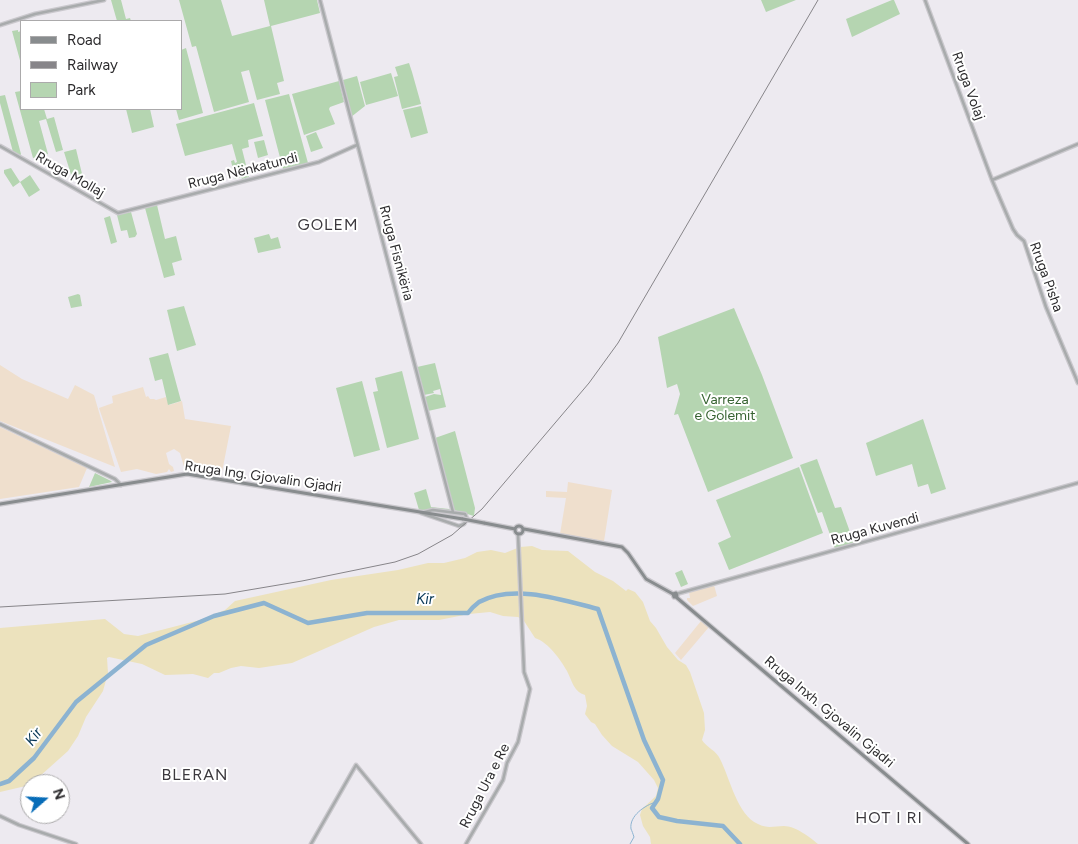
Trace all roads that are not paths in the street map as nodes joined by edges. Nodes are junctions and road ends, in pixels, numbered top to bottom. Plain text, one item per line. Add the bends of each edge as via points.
1 (104, 0) edge
2 (320, 0) edge
3 (925, 0) edge
4 (78, 1) edge
5 (79, 5) junction
6 (0, 25) edge
7 (1078, 144) edge
8 (357, 145) junction
9 (0, 146) edge
10 (992, 180) junction
11 (132, 210) joint
12 (1078, 384) edge
13 (0, 424) edge
14 (1078, 483) edge
15 (121, 485) junction
16 (0, 504) edge
17 (453, 512) junction
18 (421, 513) junction
19 (515, 529) junction
20 (524, 529) junction
21 (518, 534) junction
22 (675, 595) junction
23 (0, 816) edge
24 (76, 844) edge
25 (311, 844) edge
26 (421, 844) edge
27 (466, 844) edge
28 (968, 844) edge

1 - 5 street
2 - 8 street, Rruga Fisnikëria
3 - 10 street, Rruga Volaj
4 - 5 street
5 - 6 street
7 - 10 street
8 - 11 street, Rruga Nënkatundi via 313,163
8 - 17 street, Rruga Fisnikëria
9 - 11 street, Rruga Mollaj via 115,212
10 - 12 street, Rruga Pisha via 1013,229 1024,241
13 - 15 street via 115,478
14 - 22 street, Rruga Kuvendi
15 - 16 main road, Rruga Ing. Gjovalin Gjadri
15 - 18 main road, Rruga Ing. Gjovalin Gjadri via 187,474
17 - 18 street via 433,510
17 - 18 street via 467,515 467,521 459,526
18 - 19 main road, Rruga Ing. Gjovalin Gjadri, bridge
19 - 20 main road via 520,526
19 - 21 main road
20 - 21 main road
20 - 22 main road, Rruga Inxh. Gjovalin Gjadri via 622,547 643,577
21 - 27 street, Rruga Ura e Re via 524,672 530,689 518,742 507,763 503,780
22 - 28 main road, Rruga Inxh. Gjovalin Gjadri
23 - 24 street
25 - 26 street via 356,764

